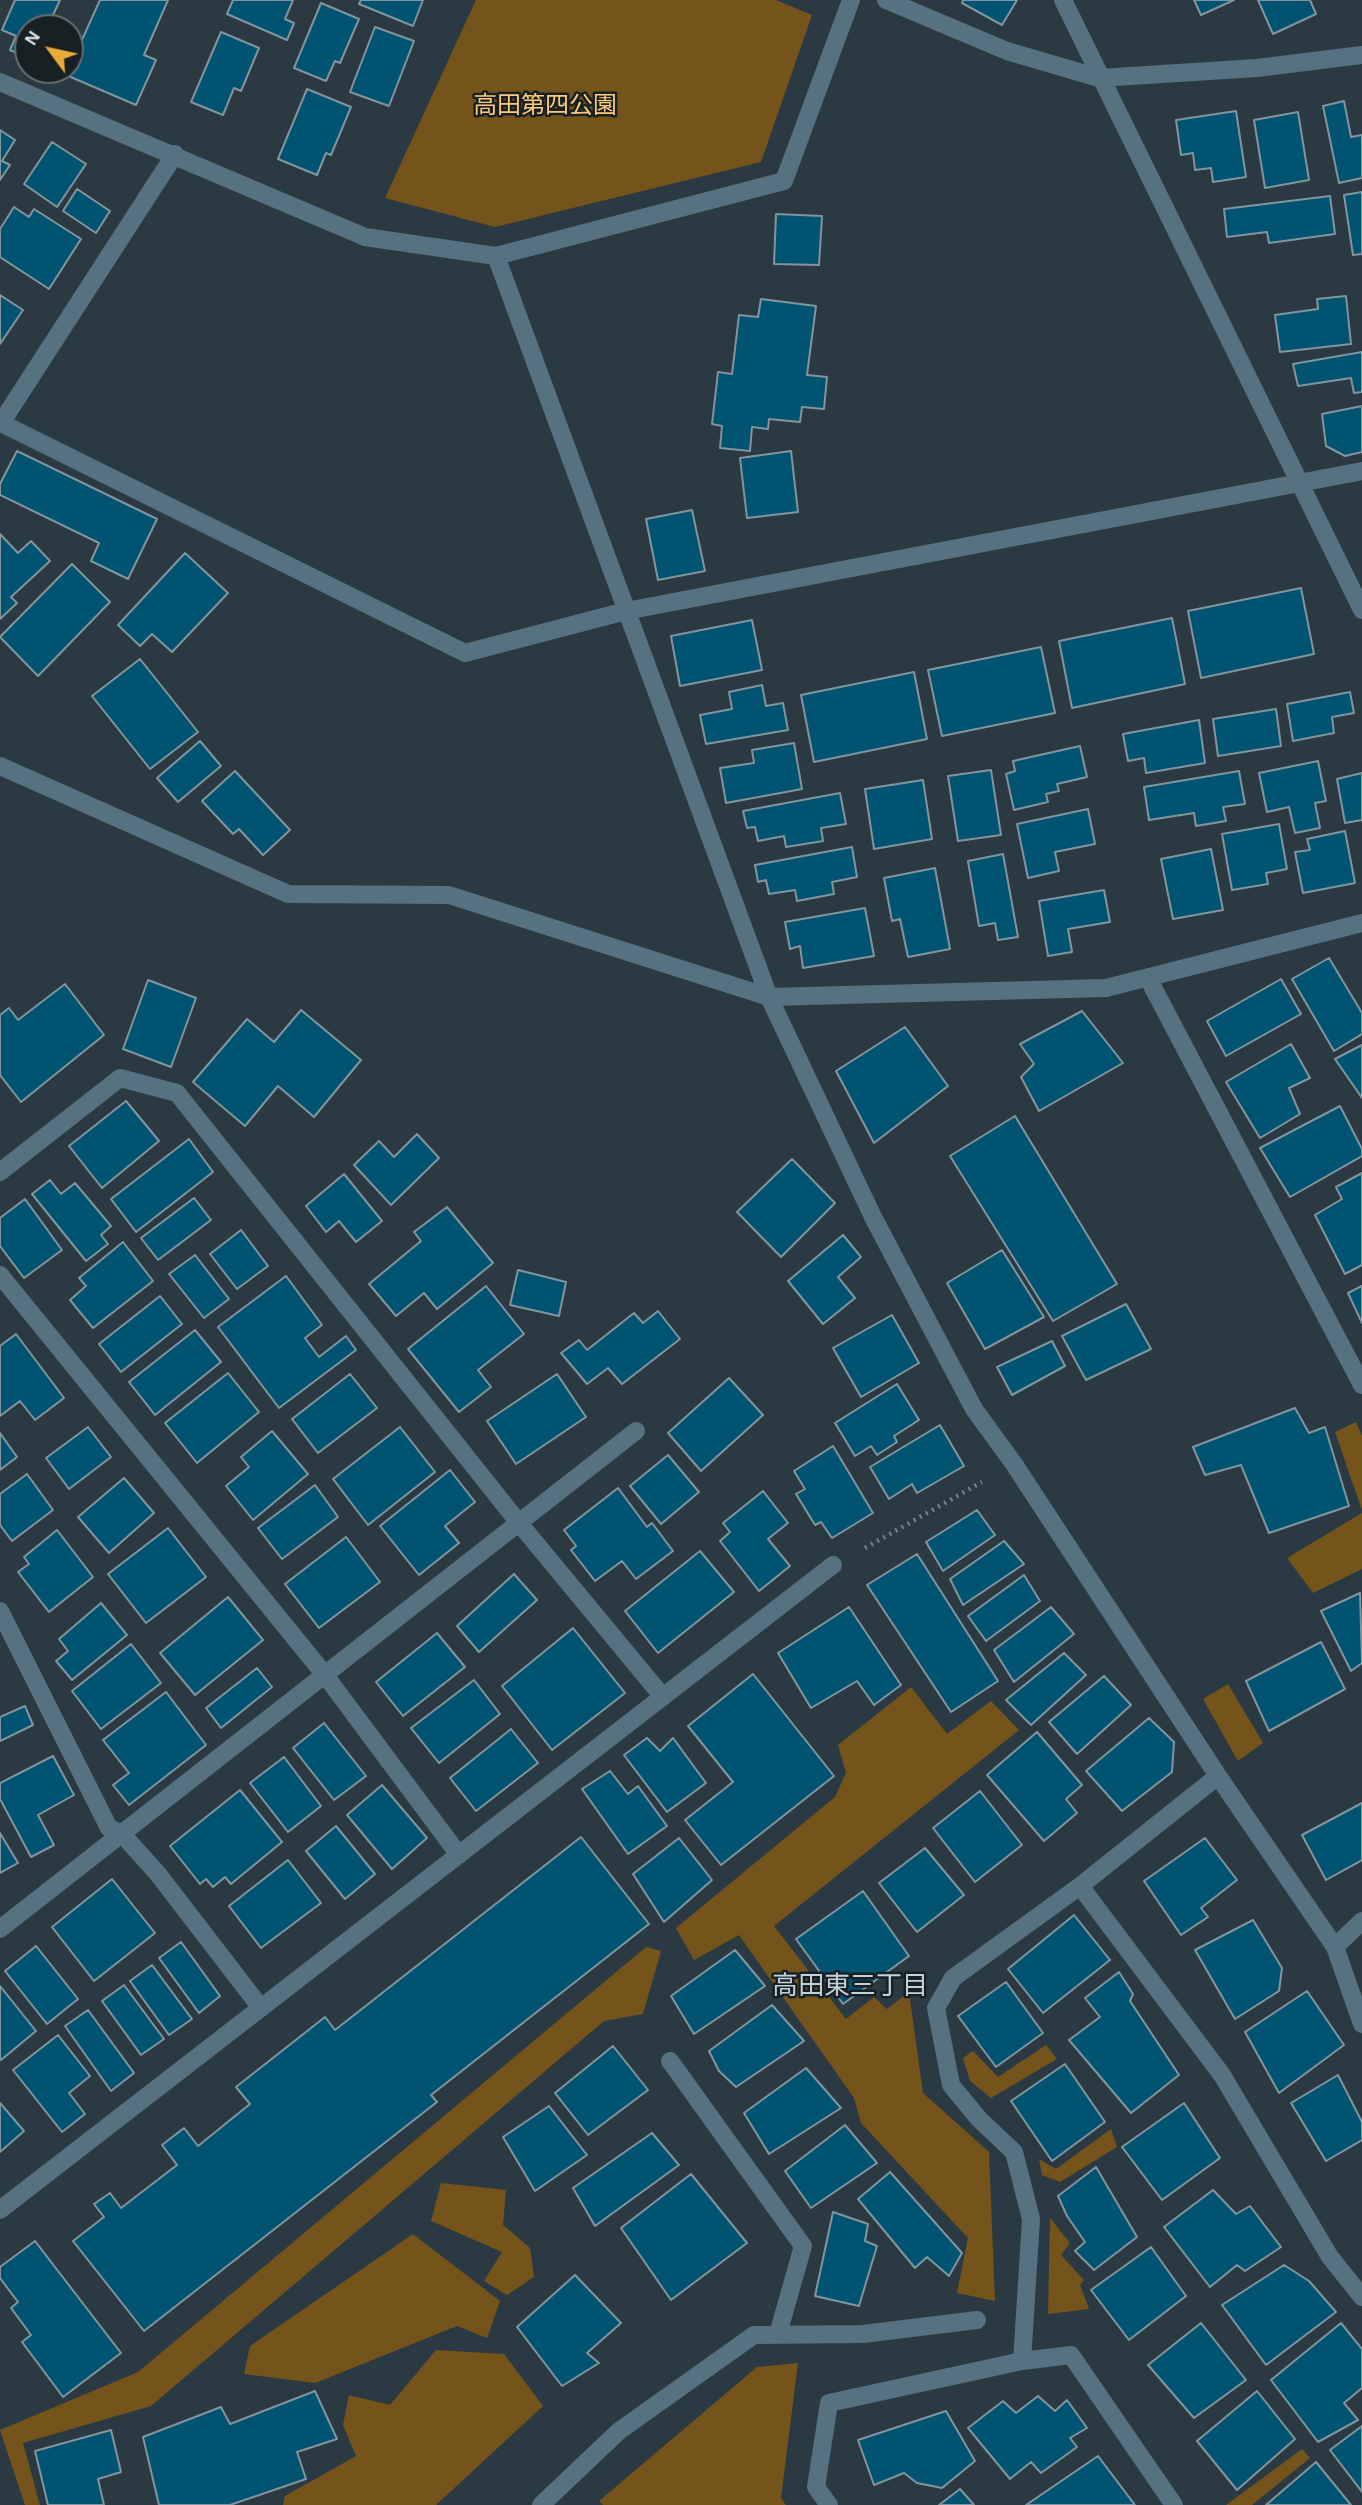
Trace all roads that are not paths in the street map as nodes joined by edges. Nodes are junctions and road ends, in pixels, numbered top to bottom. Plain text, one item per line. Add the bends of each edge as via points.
1 (851, 0) edge
2 (886, 0) edge
3 (1063, 0) edge
4 (1362, 55) edge
5 (1099, 78) junction
6 (0, 82) edge
7 (176, 154) junction
8 (496, 256) junction
9 (1362, 471) edge
10 (1302, 484) junction
11 (1362, 610) edge
12 (626, 611) junction
13 (0, 766) edge
14 (1362, 923) edge
15 (1148, 978) junction
16 (769, 997) junction
17 (0, 1172) edge
18 (0, 1275) edge
19 (1362, 1385) edge
20 (636, 1431) dead end
21 (519, 1523) junction
22 (833, 1565) road end
23 (0, 1611) edge
24 (325, 1675) junction
25 (663, 1697) junction
26 (1218, 1776) junction
27 (121, 1834) junction
28 (458, 1856) junction
29 (1080, 1885) junction
30 (1362, 1921) edge
31 (0, 1930) edge
32 (1335, 1947) junction
33 (261, 2008) junction
34 (1362, 2024) edge
35 (670, 2061) dead end
36 (0, 2210) edge
37 (1362, 2297) edge
38 (977, 2320) dead end
39 (778, 2334) junction
40 (1021, 2361) junction
41 (541, 2505) edge
42 (829, 2505) edge
43 (1174, 2505) edge

1 - 8 street via 784,181
2 - 5 street via 1007,51
3 - 5 street
4 - 5 street via 1257,68
5 - 10 street
6 - 7 street
7 - 8 street via 365,237
7 - 12 street via 1,423 465,653
8 - 12 street
9 - 10 street
10 - 11 street
10 - 12 street
12 - 16 street
13 - 16 street via 288,894 449,895
14 - 15 street
15 - 16 street via 1106,988
15 - 19 street
16 - 26 street via 873,1217 974,1409
17 - 21 street via 120,1078 177,1093
18 - 24 street
20 - 21 street
21 - 24 street
21 - 25 street
22 - 25 street
23 - 27 street via 109,1828
24 - 27 street
24 - 28 street
25 - 28 street
26 - 29 street
26 - 32 street
27 - 31 street
27 - 33 street via 158,1874
28 - 33 street
29 - 37 street via 1222,2075 1330,2257
29 - 40 street via 953,1978 936,2007 951,2085 1014,2152 1031,2219
30 - 32 street
32 - 34 street
33 - 36 street
35 - 39 street via 803,2246
38 - 39 street via 863,2334
39 - 41 street via 754,2335 619,2431
40 - 42 street via 829,2403 816,2487
40 - 43 street via 1071,2355

